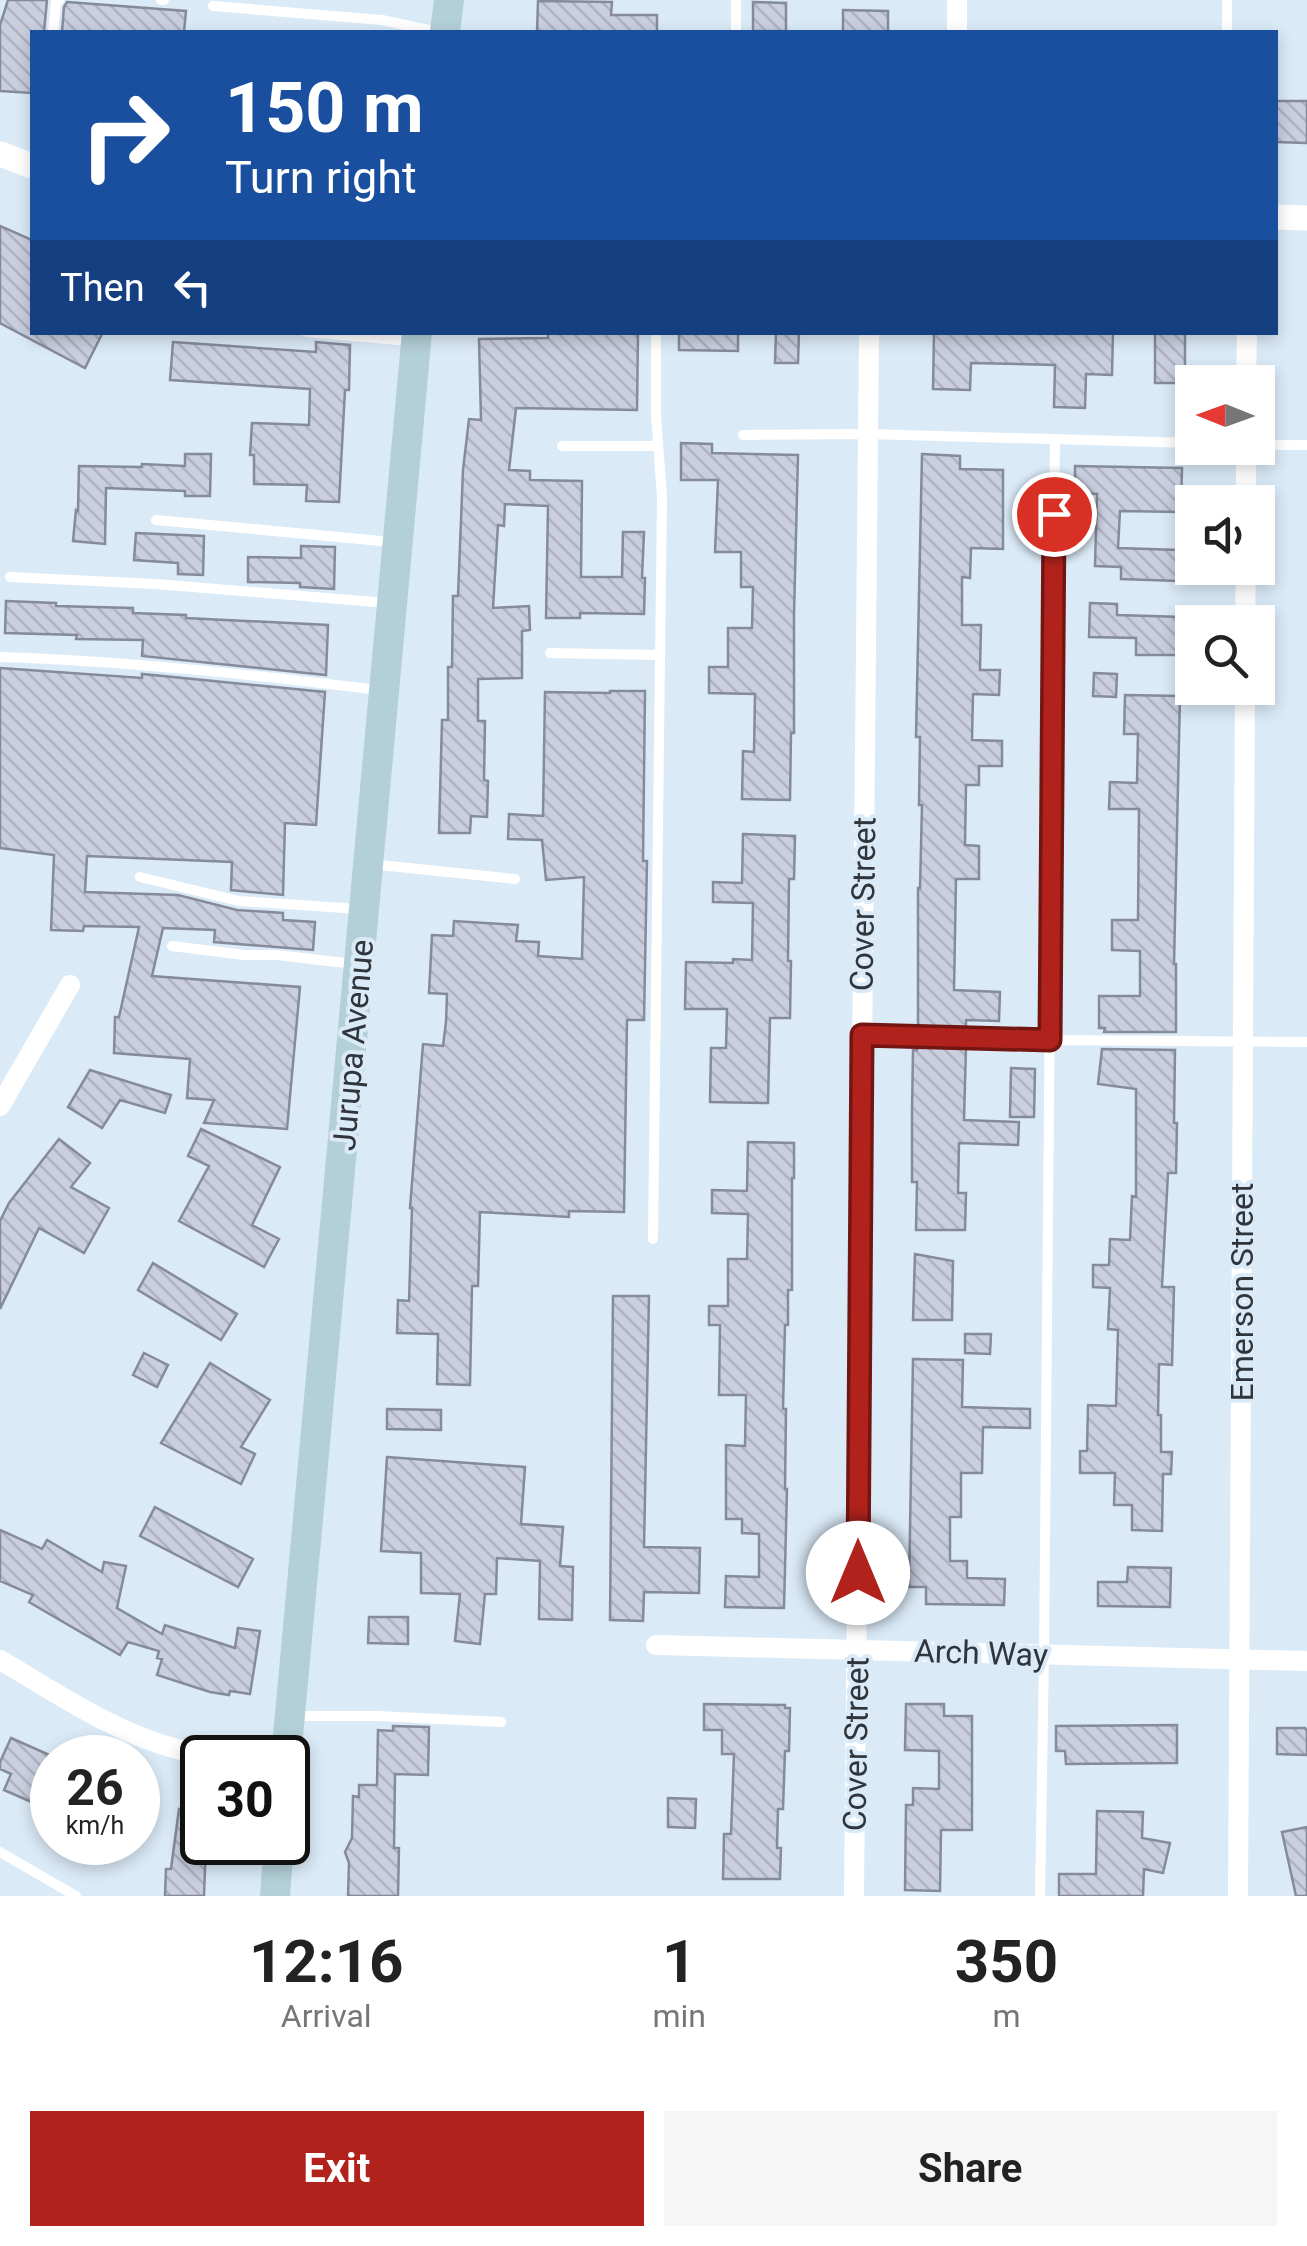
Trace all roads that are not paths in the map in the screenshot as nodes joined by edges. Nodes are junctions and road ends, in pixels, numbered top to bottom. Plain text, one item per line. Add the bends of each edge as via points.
1 (59, 0) edge
2 (449, 0) edge
3 (736, 0) edge
4 (957, 0) edge
5 (1228, 0) edge
6 (212, 6) dead end
7 (53, 30) edge
8 (429, 30) edge
9 (446, 30) edge
10 (736, 30) edge
11 (957, 30) edge
12 (1228, 30) edge
13 (0, 154) edge
14 (30, 165) edge
15 (1278, 217) edge
16 (1307, 218) edge
17 (373, 335) edge
18 (656, 335) edge
19 (868, 335) edge
20 (1247, 335) edge
21 (417, 337) edge
22 (1246, 365) edge
23 (868, 434) junction
24 (743, 435) dead end
25 (1055, 439) junction
26 (1175, 443) edge
27 (1275, 445) edge
28 (1307, 445) edge
29 (562, 446) dead end
30 (658, 446) junction
31 (156, 520) dead end
32 (398, 543) junction
33 (10, 577) dead end
34 (393, 603) junction
35 (550, 653) dead end
36 (660, 655) junction
37 (0, 656) edge
38 (385, 691) junction
39 (1245, 705) edge
40 (370, 864) junction
41 (140, 877) dead end
42 (515, 879) dead end
43 (365, 910) junction
44 (172, 946) dead end
45 (360, 965) junction
46 (70, 984) dead end
47 (862, 1035) junction
48 (1050, 1040) junction
49 (1243, 1041) junction
50 (1307, 1042) edge
51 (0, 1106) edge
52 (653, 1239) dead end
53 (656, 1645) dead end
54 (857, 1650) junction
55 (1044, 1655) junction
56 (0, 1660) edge
57 (1240, 1660) junction
58 (1307, 1661) edge
59 (290, 1716) junction
60 (501, 1722) dead end
61 (288, 1735) edge
62 (180, 1750) edge
63 (0, 1852) edge
64 (278, 1865) edge
65 (76, 1896) edge
66 (275, 1896) edge
67 (854, 1896) edge
68 (1040, 1896) edge
69 (1238, 1896) edge

1 - 7 lane
2 - 9 main road
3 - 10 lane
4 - 11 street
5 - 12 lane
6 - 8 lane
13 - 14 street
15 - 16 street
17 - 21 lane
18 - 30 lane
19 - 23 street, Cover Street
20 - 22 street
21 - 32 main road, Jurupa Avenue
23 - 24 lane
23 - 25 lane
23 - 47 street, Cover Street
25 - 26 lane
25 - 48 lane
27 - 28 lane
29 - 30 lane
30 - 36 lane
31 - 32 lane
32 - 34 main road, Jurupa Avenue
33 - 34 lane
34 - 38 main road, Jurupa Avenue
35 - 36 lane
36 - 52 lane
37 - 38 lane
38 - 40 main road, Jurupa Avenue
39 - 49 street, Emerson Street
40 - 42 lane
40 - 43 main road, Jurupa Avenue
41 - 43 lane via 239,901
43 - 45 main road, Jurupa Avenue
44 - 45 lane
45 - 59 main road, Jurupa Avenue
46 - 51 street
47 - 48 lane
47 - 54 street, Cover Street
48 - 49 lane
48 - 55 lane
49 - 50 lane
49 - 57 street, Emerson Street
53 - 54 street, Arch Way
54 - 55 street, Arch Way
54 - 67 street, Cover Street
55 - 57 street, Arch Way
55 - 68 lane
56 - 62 street via 90,1713
57 - 58 street, Arch Way
57 - 69 street, Emerson Street
59 - 60 lane
59 - 61 main road, Jurupa Avenue
63 - 65 lane
64 - 66 main road

